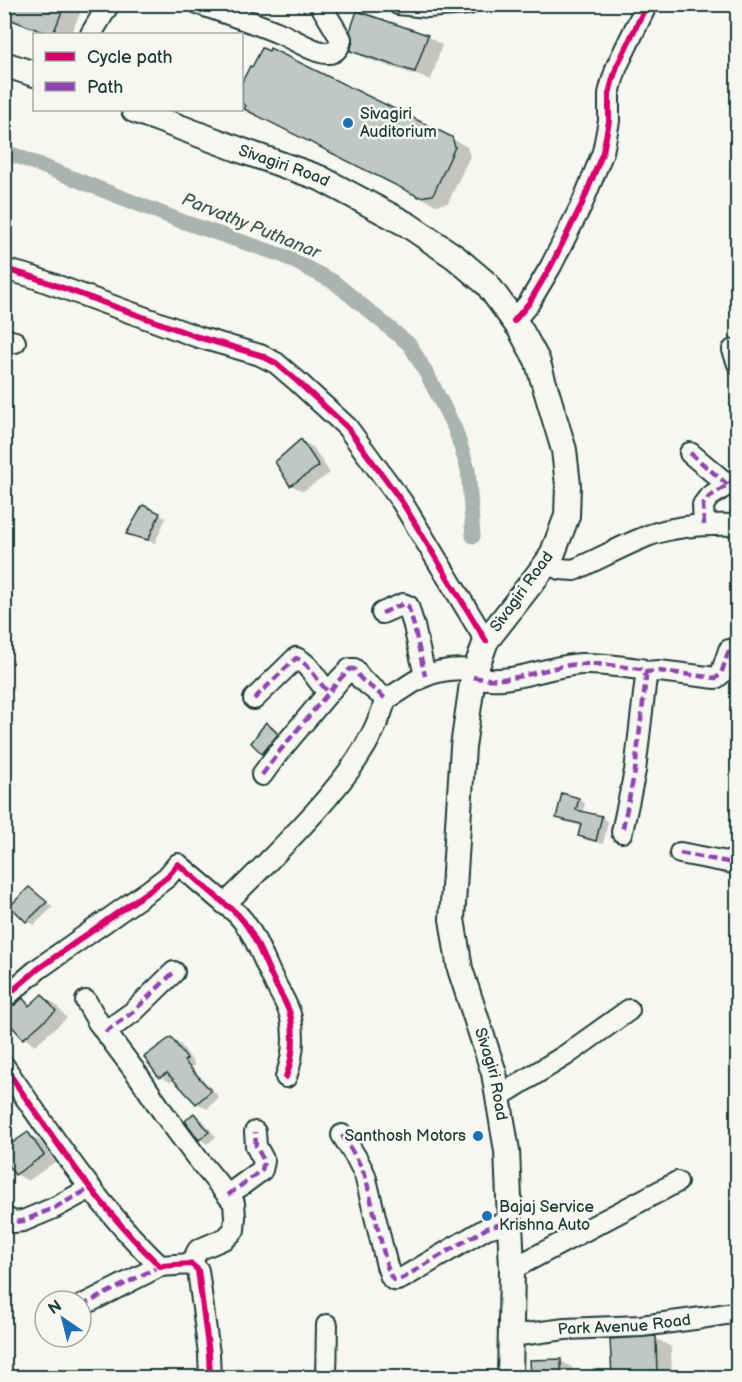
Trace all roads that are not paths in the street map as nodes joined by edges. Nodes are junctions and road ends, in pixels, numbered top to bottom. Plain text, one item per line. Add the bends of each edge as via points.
1 (109, 4) edge
2 (199, 4) edge
3 (320, 4) edge
4 (398, 4) edge
5 (469, 4) edge
6 (647, 4) edge
7 (92, 33) edge
8 (4, 64) edge
9 (33, 74) edge
10 (137, 111) edge
11 (4, 269) edge
12 (514, 321) junction
13 (690, 453) dead end
14 (733, 482) edge
15 (704, 525) junction
16 (738, 525) edge
17 (547, 563) junction
18 (382, 614) dead end
19 (486, 641) junction
20 (729, 650) dead end
21 (644, 672) junction
22 (474, 673) junction
23 (425, 676) junction
24 (329, 692) junction
25 (254, 699) dead end
26 (386, 699) junction
27 (262, 775) dead end
28 (622, 832) dead end
29 (680, 853) dead end
30 (738, 864) edge
31 (225, 904) junction
32 (174, 972) dead end
33 (4, 998) edge
34 (86, 1001) dead end
35 (629, 1010) dead end
36 (105, 1032) junction
37 (4, 1066) edge
38 (286, 1077) dead end
39 (498, 1097) junction
40 (255, 1132) dead end
41 (342, 1135) dead end
42 (677, 1182) dead end
43 (92, 1188) junction
44 (228, 1195) junction
45 (4, 1217) edge
46 (510, 1222) junction
47 (191, 1264) junction
48 (160, 1266) junction
49 (512, 1269) junction
50 (93, 1300) edge
51 (738, 1310) edge
52 (327, 1324) dead end
53 (511, 1336) junction
54 (210, 1377) edge
55 (326, 1377) edge
56 (510, 1377) edge

1 - 7 street
2 - 3 street via 329,53 338,49 341,39
4 - 5 street via 427,8
6 - 12 street via 617,66 609,94 603,152 582,204 551,266
8 - 9 main road
10 - 12 main road, Sivagiri Road via 320,178 408,225 488,284
11 - 19 street via 276,363 347,427 408,511
12 - 17 main road, Sivagiri Road via 537,360 564,450 567,516
13 - 14 street
14 - 15 street via 703,505
15 - 16 street
15 - 17 street via 652,534 574,570
17 - 19 main road, Sivagiri Road
18 - 23 street via 403,604 408,606
19 - 22 main road, Sivagiri Road
20 - 21 street via 718,677
21 - 22 street via 583,664 505,680 488,681
21 - 28 street via 635,771
22 - 23 street via 458,668
22 - 39 main road, Sivagiri Road via 463,747 452,919 460,969
23 - 26 street
24 - 25 street via 296,658
24 - 26 street via 352,668
24 - 27 street
26 - 31 street via 380,720 357,762 291,838
29 - 30 street
31 - 33 street via 178,864 167,877 38,969
31 - 38 street via 253,934 291,1015 292,1051
32 - 36 street via 133,1012
34 - 36 street
35 - 39 street
36 - 44 street via 196,1158
37 - 43 street
39 - 46 main road, Sivagiri Road via 507,1151
40 - 44 street via 256,1146 265,1164
41 - 46 street via 365,1175 393,1281 487,1228
42 - 49 street
43 - 45 street via 22,1221
43 - 48 street
44 - 47 street via 234,1203 234,1230 226,1238 198,1250
46 - 49 main road, Sivagiri Road
47 - 48 street
47 - 54 street via 198,1270
48 - 50 street
49 - 53 main road, Sivagiri Road
51 - 53 street, Park Avenue Road via 640,1326
52 - 55 street
53 - 56 main road, Sivagiri Road

